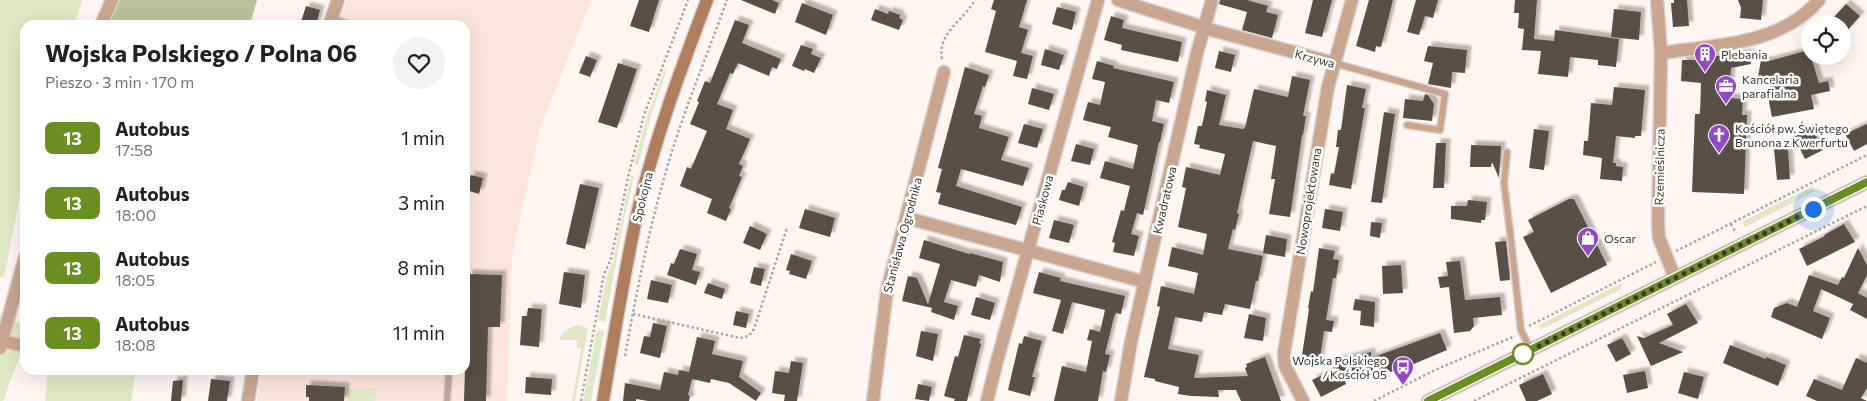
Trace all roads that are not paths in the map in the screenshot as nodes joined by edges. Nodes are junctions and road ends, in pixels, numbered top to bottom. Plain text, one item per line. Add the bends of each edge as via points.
1 (112, 0) edge
2 (338, 0) edge
3 (707, 0) edge
4 (1098, 0) edge
5 (1118, 0) edge
6 (1212, 0) edge
7 (1352, 0) edge
8 (1657, 0) edge
9 (1819, 0) edge
10 (103, 20) edge
11 (331, 20) edge
12 (1204, 27) junction
13 (1661, 53) junction
14 (1334, 63) junction
15 (944, 72) road end
16 (1407, 125) dead end
17 (1507, 152) dead end
18 (1867, 182) edge
19 (907, 218) junction
20 (1028, 252) junction
21 (20, 271) edge
22 (1675, 278) junction
23 (1145, 282) junction
24 (4, 316) edge
25 (1, 344) edge
26 (20, 346) edge
27 (1531, 350) junction
28 (252, 375) edge
29 (449, 375) edge
30 (248, 401) edge
31 (447, 401) edge
32 (603, 401) edge
33 (874, 401) edge
34 (987, 401) edge
35 (1121, 401) edge
36 (1303, 401) edge
37 (1428, 401) edge

1 - 10 street
2 - 11 street
3 - 32 main road, Spokojna via 672,91 638,210
4 - 20 street, Piaskowa
5 - 12 street, Krzywa
6 - 12 street, Kwadratowa
7 - 14 street, Nowoprojektowana
8 - 13 street, Rzemieślnicza
9 - 13 street via 1795,22 1764,36
12 - 14 street, Krzywa
12 - 23 street, Kwadratowa
13 - 22 street, Rzemieślnicza via 1658,223 1659,238
14 - 16 lane, Krzywa via 1445,94 1440,130
14 - 36 street, Nowoprojektowana via 1284,353 1286,366
15 - 19 street, Stanisława Ogrodnika
17 - 27 lane via 1504,183 1522,331
18 - 22 main road
19 - 20 street
19 - 33 street, Stanisława Ogrodnika via 884,303
20 - 23 street
20 - 34 street, Piaskowa
21 - 24 street
22 - 27 main road
23 - 35 street, Kwadratowa
24 - 25 street
25 - 26 street
27 - 37 main road
28 - 30 street
29 - 31 lane

